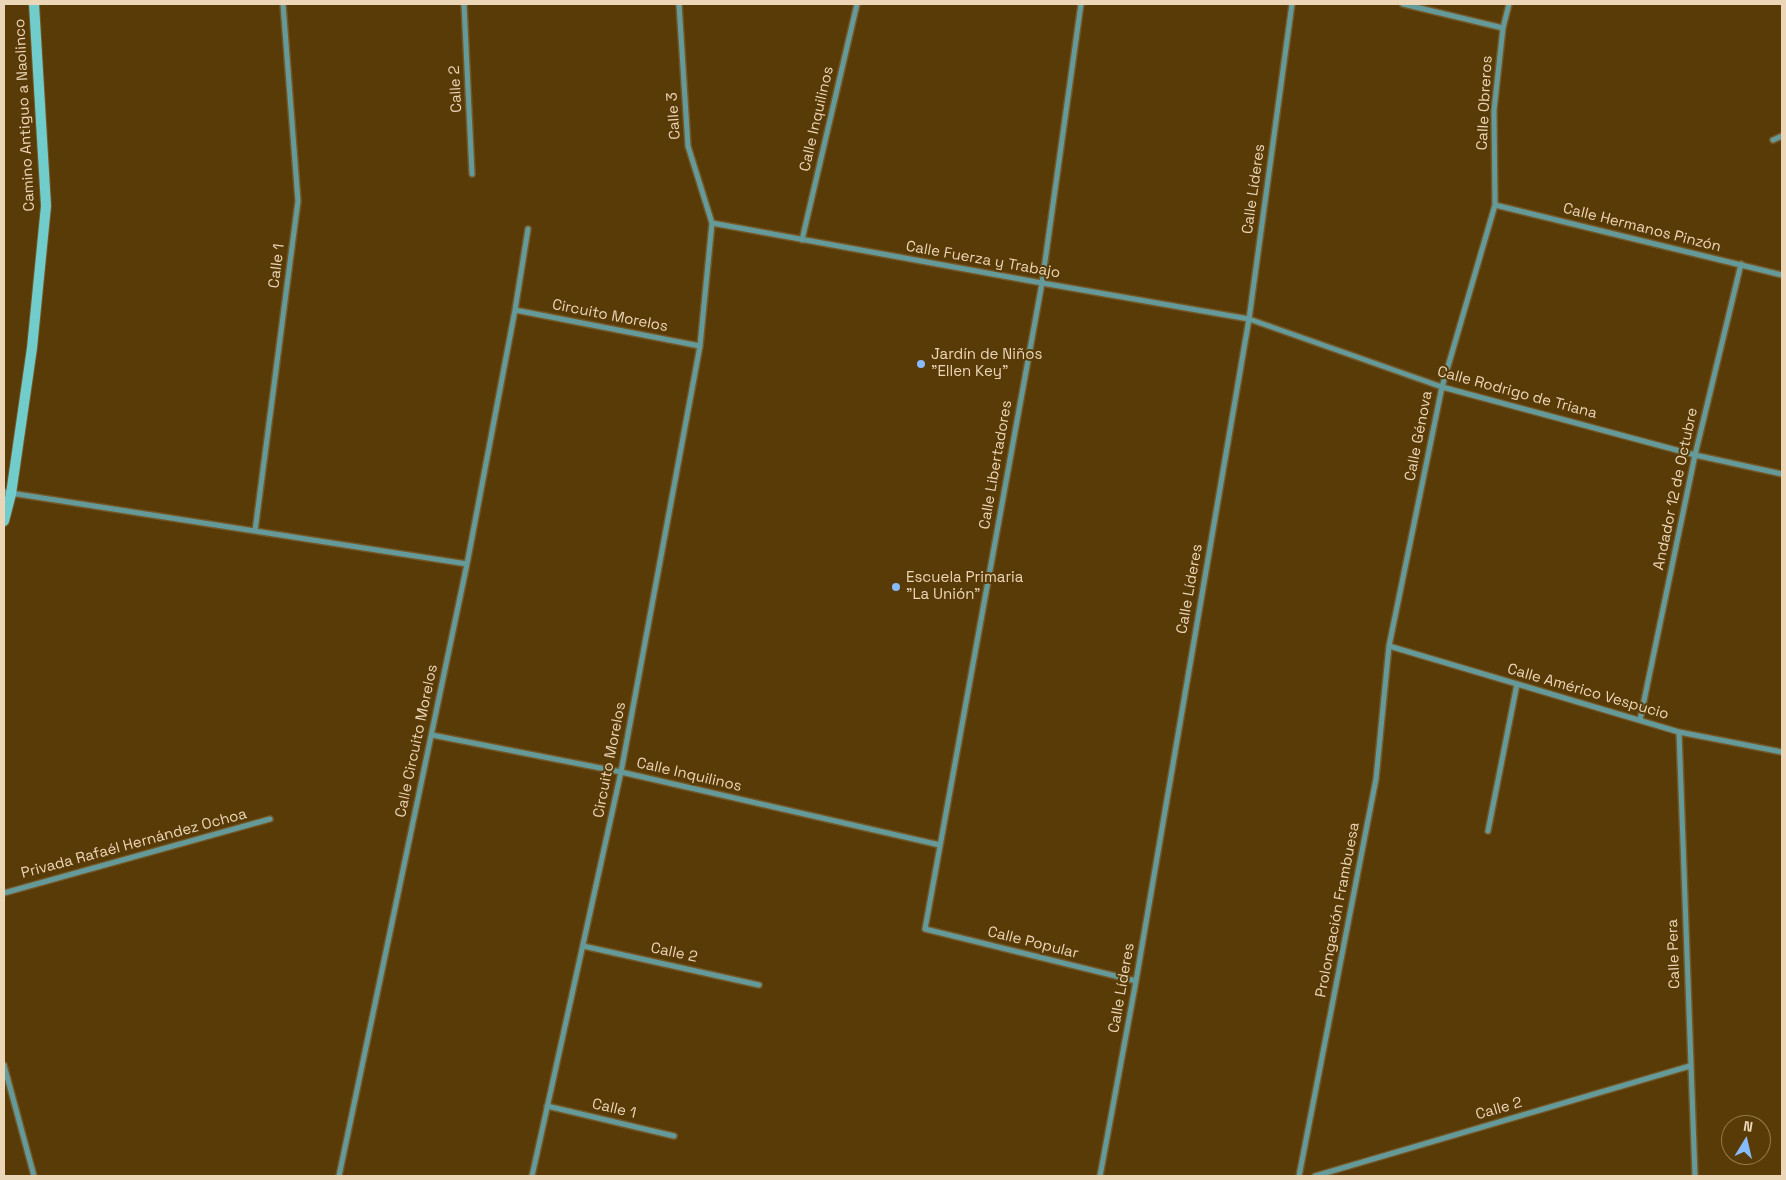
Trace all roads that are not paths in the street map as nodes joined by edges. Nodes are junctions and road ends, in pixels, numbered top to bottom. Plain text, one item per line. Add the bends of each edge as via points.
1 (34, 4) edge
2 (283, 4) edge
3 (464, 4) edge
4 (679, 4) edge
5 (857, 4) edge
6 (1081, 4) edge
7 (1292, 4) edge
8 (1403, 4) edge
9 (1510, 4) edge
10 (1503, 28) junction
11 (1782, 136) edge
12 (1773, 140) dead end
13 (472, 174) dead end
14 (1495, 205) junction
15 (712, 223) junction
16 (528, 229) dead end
17 (802, 240) junction
18 (1741, 264) junction
19 (1782, 275) edge
20 (1042, 283) junction
21 (515, 310) junction
22 (1249, 319) junction
23 (700, 346) junction
24 (1442, 387) junction
25 (1695, 455) junction
26 (1782, 474) edge
27 (7, 493) edge
28 (4, 522) edge
29 (255, 530) junction
30 (467, 564) junction
31 (1389, 646) junction
32 (1516, 684) junction
33 (1640, 720) junction
34 (1679, 732) junction
35 (432, 735) junction
36 (1782, 752) edge
37 (621, 772) junction
38 (270, 819) dead end
39 (1488, 831) dead end
40 (940, 845) junction
41 (4, 893) edge
42 (925, 929) joint
43 (583, 946) junction
44 (1136, 981) junction
45 (759, 985) dead end
46 (4, 1065) edge
47 (1690, 1066) junction
48 (547, 1106) junction
49 (674, 1136) dead end
50 (34, 1176) edge
51 (339, 1176) edge
52 (532, 1176) edge
53 (1100, 1176) edge
54 (1299, 1176) edge
55 (1315, 1176) edge
56 (1695, 1176) edge

1 - 27 main road, Camino Antiguo a Naolinco via 46,206 32,348
2 - 29 street, Calle 1 via 298,201
3 - 13 street, Calle 2
4 - 15 street, Calle 3 via 688,146
5 - 17 street, Calle Inquilinos
6 - 20 street, Calle Libertadores
7 - 22 street, Calle Líderes
8 - 10 street
9 - 10 street, Calle Obreros
10 - 14 street, Calle Obreros via 1494,110
11 - 12 street
14 - 18 street, Calle Hermanos Pinzón
14 - 24 street, Calle Génova
15 - 17 street, Calle Fuerza y Trabajo
15 - 23 street, Circuito Morelos
16 - 21 street, Calle Circuito Morelos
17 - 20 street, Calle Fuerza y Trabajo
18 - 19 street, Calle Hermanos Pinzón
18 - 25 street, Andador 12 de Octubre
20 - 22 street, Calle Fuerza y Trabajo
20 - 40 street, Calle Libertadores
21 - 23 street, Circuito Morelos
21 - 30 street, Calle Circuito Morelos
22 - 24 street, Calle Rodrigo de Triana
22 - 44 street, Calle Líderes
23 - 37 street, Circuito Morelos
24 - 25 street, Calle Rodrigo de Triana
24 - 31 street, Calle Génova
25 - 26 street, Calle Rodrigo de Triana
25 - 33 street, Andador 12 de Octubre
27 - 28 main road, Camino Antiguo a Naolinco
27 - 29 street
29 - 30 street
30 - 35 street, Calle Circuito Morelos
31 - 32 street, Calle Américo Vespucio
31 - 54 street, Prolongación Frambuesa via 1376,779
32 - 33 street, Calle Américo Vespucio
32 - 39 street
33 - 34 street, Calle Américo Vespucio
34 - 36 street, Calle Américo Vespucio
34 - 47 street, Calle Pera
35 - 37 street, Calle Inquilinos
35 - 51 street, Calle Circuito Morelos
37 - 40 street, Calle Inquilinos
37 - 43 street, Circuito Morelos
38 - 41 street, Privada Rafaél Hernández Ochoa
40 - 42 street, Calle Libertadores
42 - 44 street, Calle Popular
43 - 45 street, Calle 2
43 - 48 street, Circuito Morelos
44 - 53 street, Calle Líderes
46 - 50 street
47 - 55 street, Calle 2
47 - 56 street, Calle Pera
48 - 49 street, Calle 1
48 - 52 street, Circuito Morelos

